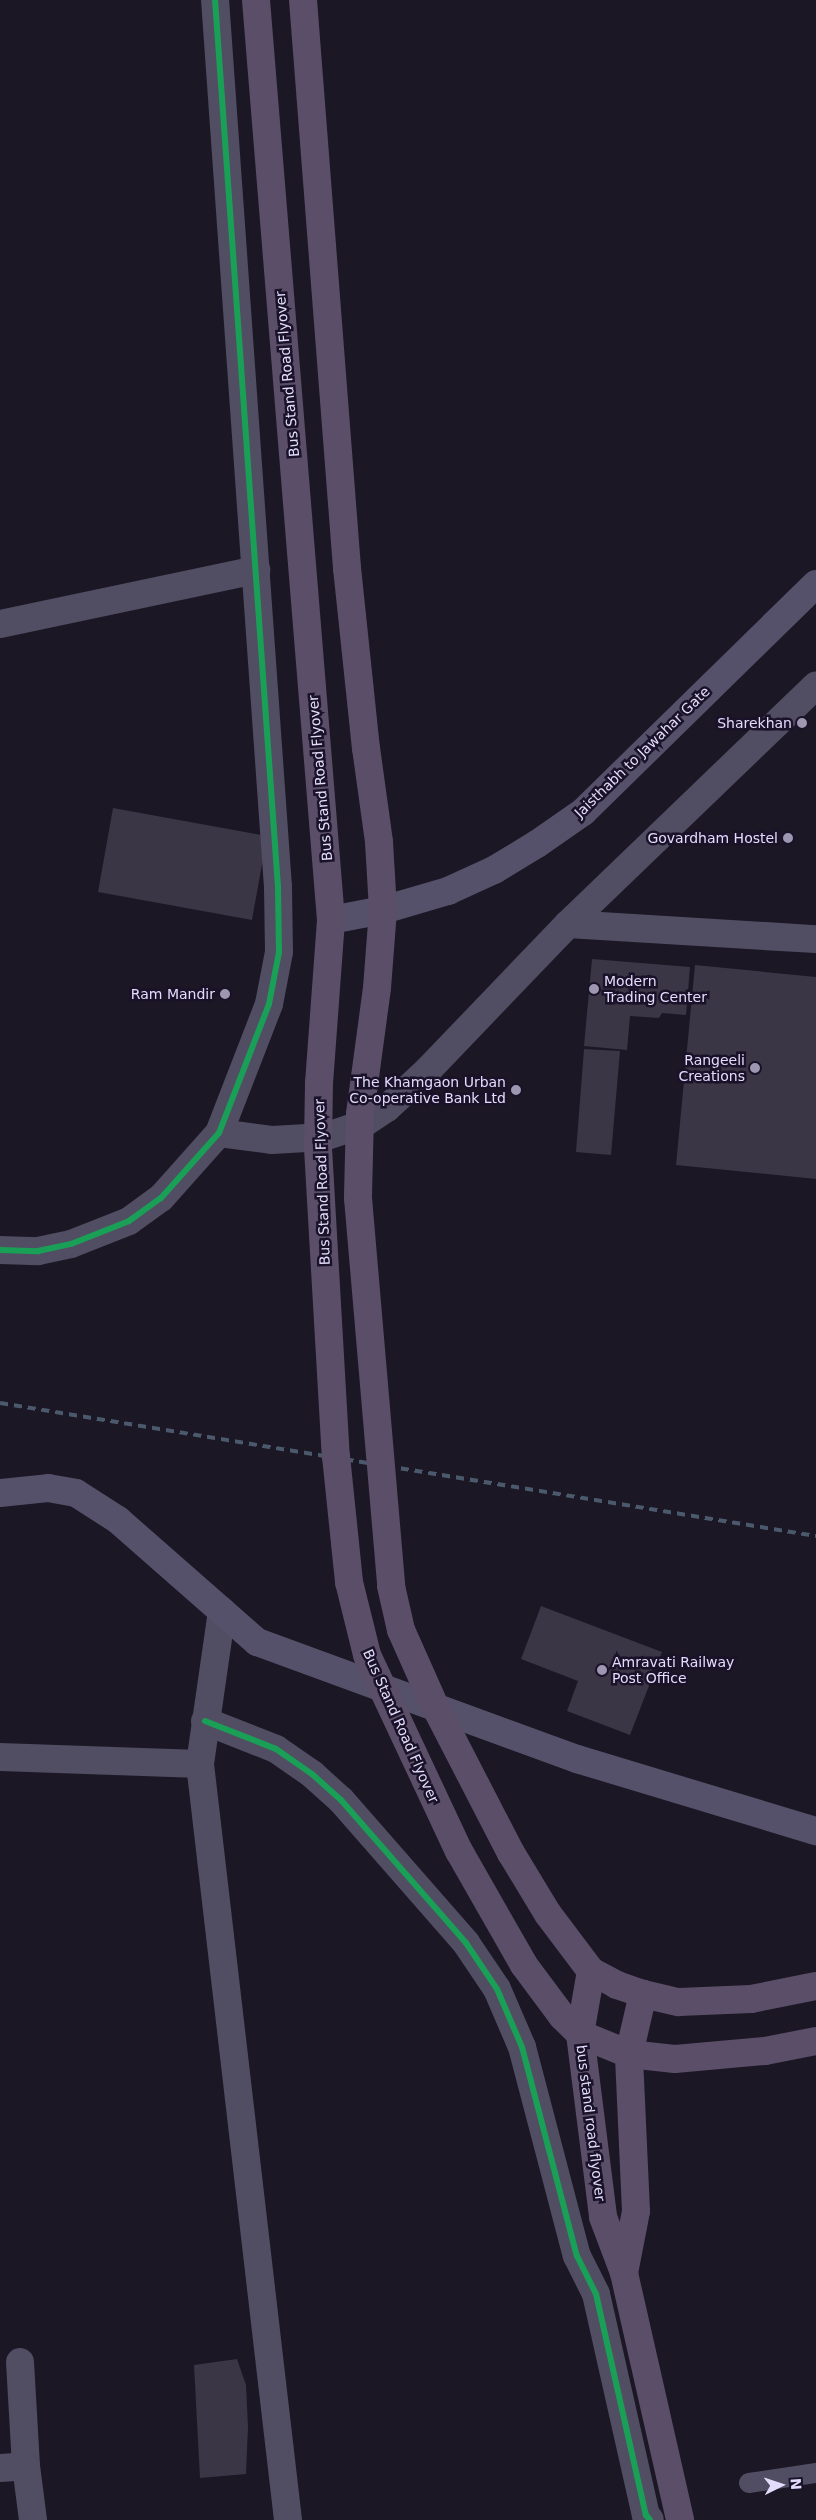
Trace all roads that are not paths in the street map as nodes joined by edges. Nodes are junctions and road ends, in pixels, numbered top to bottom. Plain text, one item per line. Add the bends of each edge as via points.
1 (215, 0) edge
2 (256, 0) edge
3 (303, 0) edge
4 (256, 570) junction
5 (816, 584) edge
6 (1, 616) edge
7 (816, 685) edge
8 (383, 910) junction
9 (331, 920) junction
10 (568, 924) junction
11 (816, 939) edge
12 (219, 1133) junction
13 (0, 1250) edge
14 (0, 1493) edge
15 (222, 1611) junction
16 (206, 1721) junction
17 (0, 1757) edge
18 (200, 1764) junction
19 (816, 1831) edge
20 (592, 1971) junction
21 (816, 1986) edge
22 (642, 1994) junction
23 (580, 2034) junction
24 (816, 2041) edge
25 (629, 2054) junction
26 (624, 2273) junction
27 (20, 2362) dead end
28 (13, 2467) edge
29 (816, 2473) edge
30 (749, 2483) dead end
31 (679, 2513) edge
32 (33, 2520) edge
33 (288, 2520) edge
34 (650, 2520) edge

1 - 4 street
2 - 9 main road, Bus Stand Road Flyover, bridge
3 - 8 main road, bridge via 347,568 379,842
4 - 6 street
4 - 12 street via 280,952 269,1004
5 - 8 street, Jaisthabh to Jawahar Gate via 583,812 494,870 448,891
7 - 10 street
8 - 9 street, Jaisthabh to Jawahar Gate
8 - 20 main road, bridge via 377,988 360,1114 358,1198 391,1586 401,1630 430,1696 511,1853 548,1914
9 - 23 main road, Bus Stand Road Flyover, bridge via 319,1082 318,1148 336,1456 349,1582 366,1655 459,1851 524,1964 562,2016
10 - 11 street
10 - 12 street via 428,1070 387,1108 363,1124 324,1137 272,1140
12 - 13 street via 162,1198 129,1221 62,1246 38,1251
14 - 15 street via 48,1488 76,1493 118,1520
15 - 16 street
15 - 19 street via 257,1642 577,1760
16 - 18 street
16 - 34 street via 276,1749 312,1774 341,1800 466,1943 497,1989 522,2047 577,2256 596,2294 646,2515
17 - 18 street
18 - 33 street
20 - 22 main road, bridge
20 - 23 main road, bus stand road flyover
21 - 22 main road, bridge via 751,1999 679,2002
22 - 25 main road, bus stand road flyover
23 - 25 main road, Bus Stand Road Flyover, bridge
23 - 26 main road, bus stand road flyover via 603,2217
24 - 25 main road, Bus Stand Road Flyover, bridge via 766,2051 705,2057 676,2059
25 - 26 main road, bus stand road flyover via 636,2211
26 - 31 main road, bus stand road flyover
27 - 28 street
28 - 32 street
29 - 30 lane

